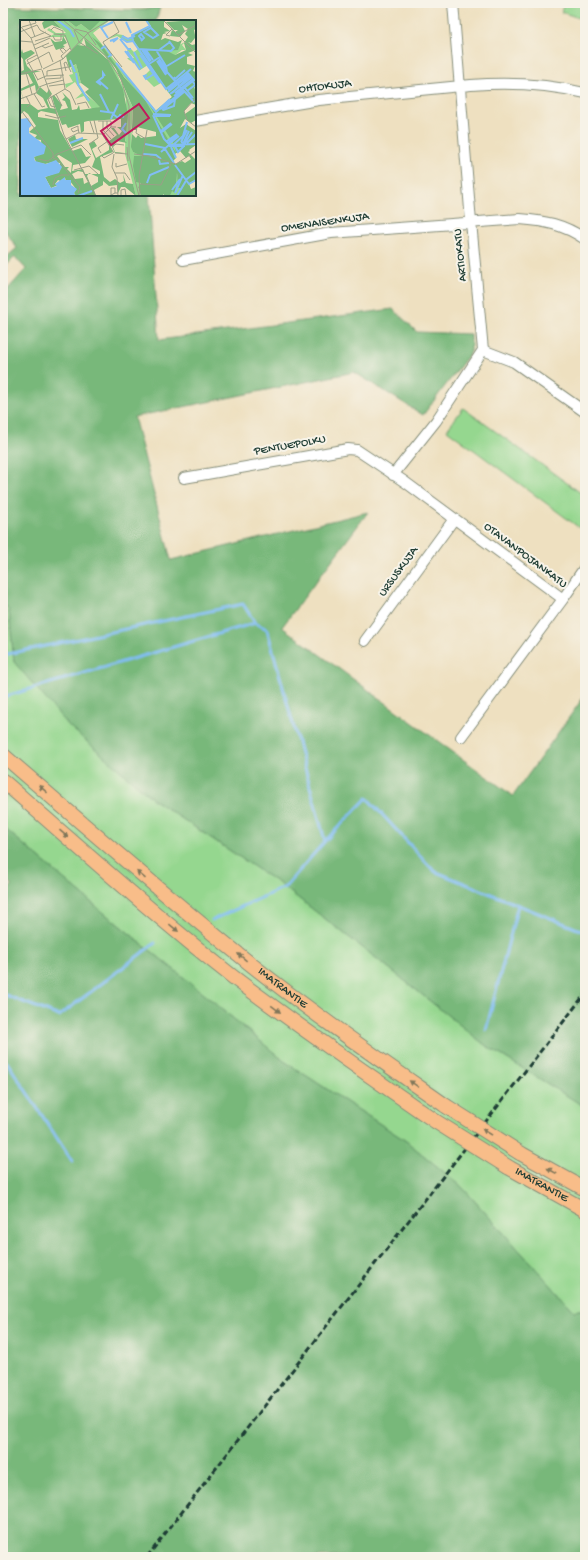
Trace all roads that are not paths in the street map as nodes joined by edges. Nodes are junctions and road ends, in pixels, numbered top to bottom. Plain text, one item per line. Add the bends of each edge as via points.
1 (453, 3) edge
2 (459, 86) junction
3 (585, 93) edge
4 (196, 121) edge
5 (471, 222) junction
6 (585, 238) edge
7 (183, 260) dead end
8 (483, 350) junction
9 (585, 412) edge
10 (393, 475) junction
11 (184, 478) dead end
12 (454, 519) junction
13 (585, 568) edge
14 (563, 599) junction
15 (365, 641) dead end
16 (461, 737) dead end
17 (3, 755) edge
18 (3, 781) edge
19 (585, 1189) edge
20 (585, 1210) edge

1 - 2 street, ARTIOKATU
2 - 3 street, OHTOKUJA via 496,83 537,84
2 - 4 street, OHTOKUJA via 319,100
2 - 5 street, ARTIOKATU
5 - 6 street, OMENAISENKUJA via 520,219 545,221 572,230
5 - 7 street, OMENAISENKUJA via 330,233
5 - 8 street, ARTIOKATU
8 - 9 street via 514,362
8 - 10 street via 436,421
10 - 11 street, PENTUEPOLKU via 357,450 348,450
10 - 12 street, OTAVANPOJANKATU
12 - 14 street, OTAVANPOJANKATU
12 - 15 street, URSUSKUJA
13 - 14 street
14 - 16 street, OTAVANPOJANKATU
19 -> 17 highway, IMATRANTIE, bridge via 520,1153 446,1106 339,1031 157,888
18 -> 20 highway, IMATRANTIE, bridge via 144,904 327,1047 435,1121 508,1167

